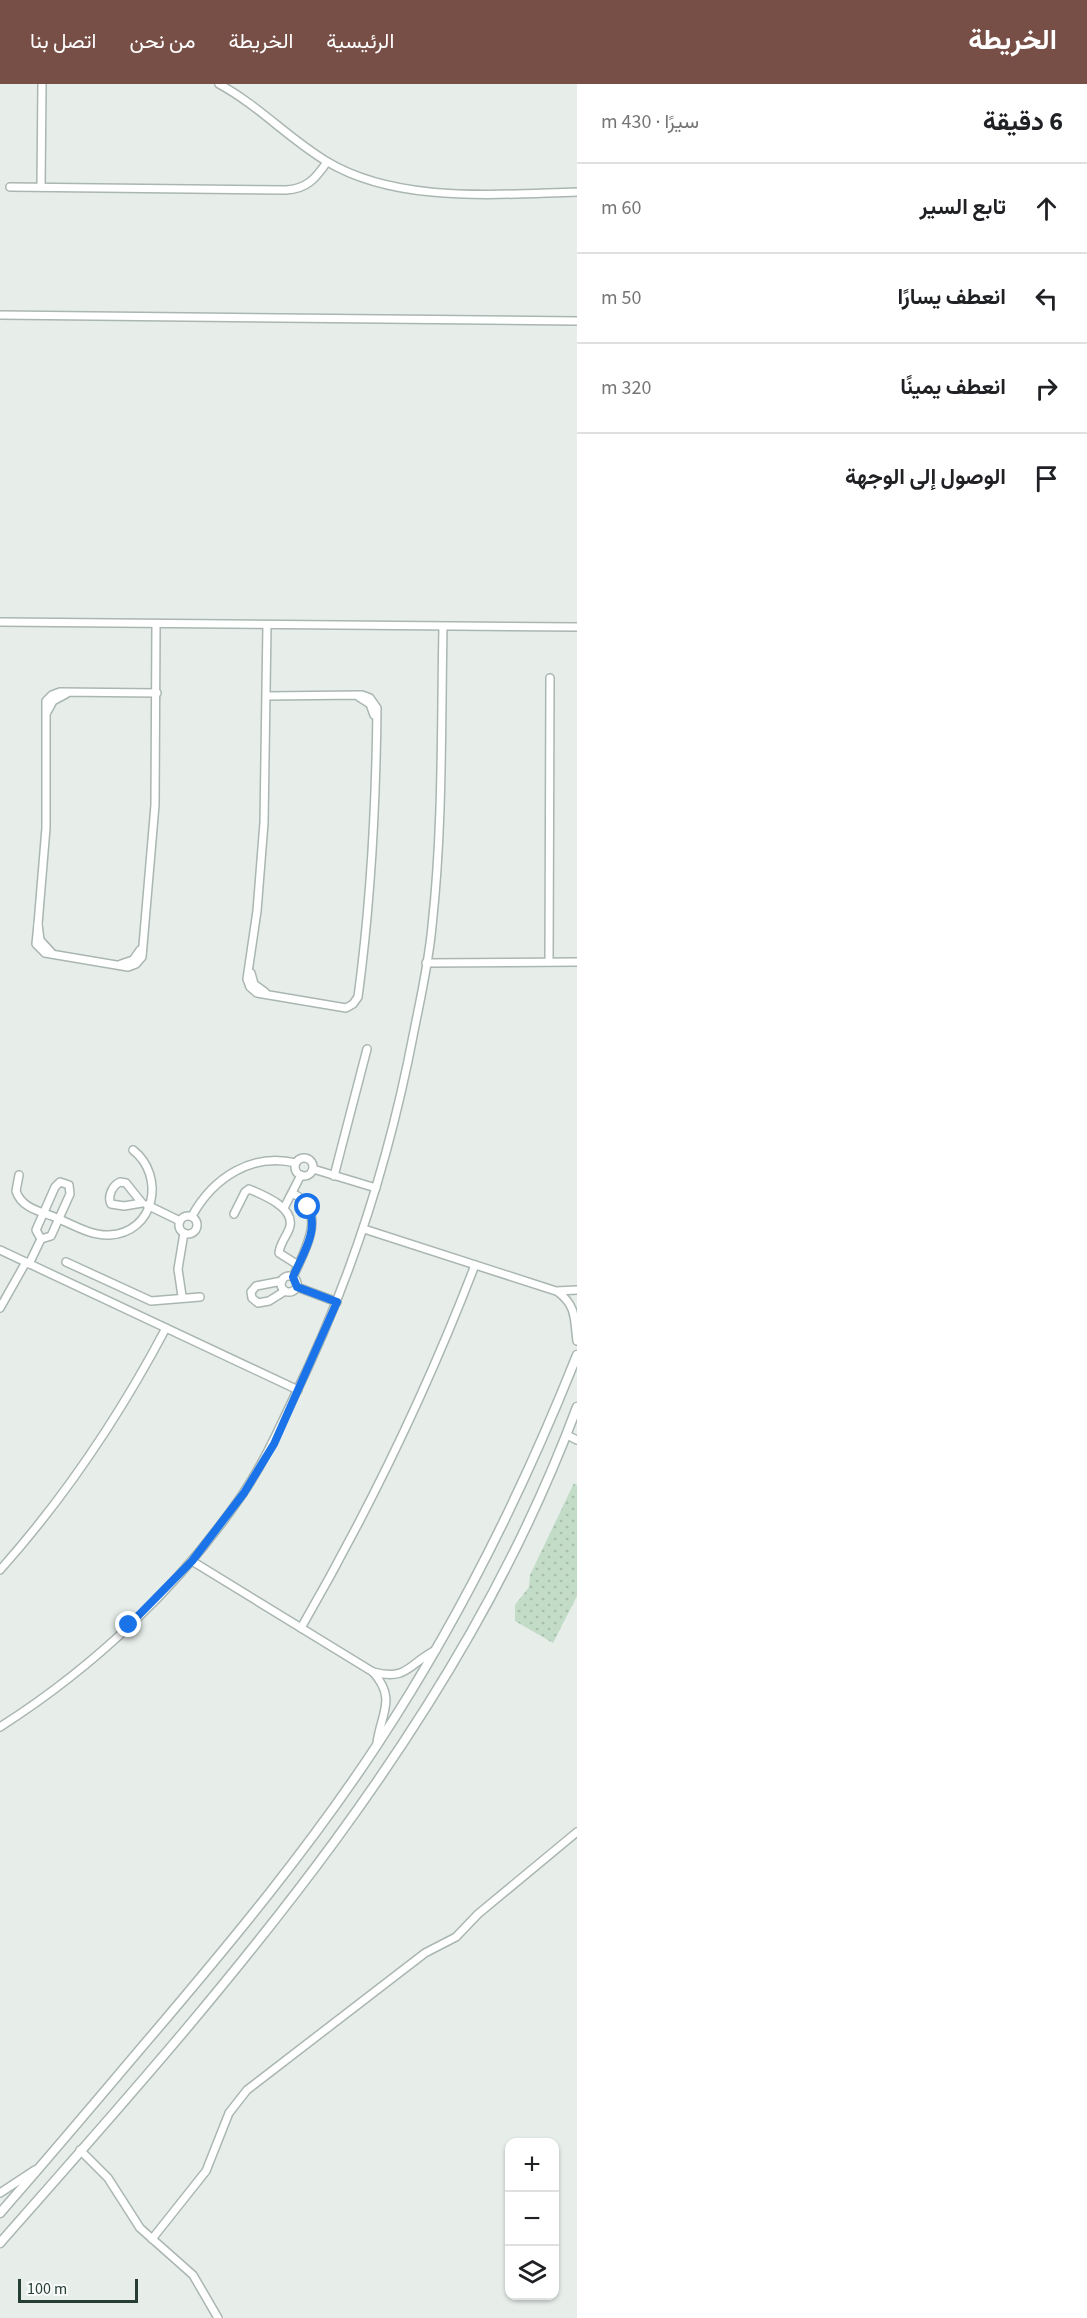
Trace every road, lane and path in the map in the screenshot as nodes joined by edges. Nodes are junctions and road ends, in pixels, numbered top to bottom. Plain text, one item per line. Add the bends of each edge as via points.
1 (42, 84) edge
2 (219, 84) edge
3 (327, 162) junction
4 (10, 187) dead end
5 (41, 187) junction
6 (577, 192) edge
7 (0, 315) edge
8 (577, 321) edge
9 (0, 622) edge
10 (156, 625) junction
11 (267, 625) junction
12 (443, 627) junction
13 (577, 627) edge
14 (550, 678) dead end
15 (156, 693) junction
16 (266, 696) junction
17 (549, 962) junction
18 (577, 962) edge
19 (426, 963) junction
20 (367, 1049) dead end
21 (133, 1150) dead end
22 (296, 1163) junction
23 (313, 1169) junction
24 (19, 1175) dead end
25 (301, 1175) junction
26 (334, 1176) junction
27 (376, 1188) junction
28 (292, 1193) junction
29 (142, 1203) junction
30 (150, 1206) junction
31 (284, 1208) junction
32 (44, 1213) junction
33 (234, 1214) dead end
34 (192, 1216) junction
35 (59, 1219) junction
36 (180, 1221) junction
37 (364, 1229) junction
38 (184, 1233) junction
39 (41, 1239) junction
40 (0, 1250) edge
41 (66, 1262) dead end
42 (28, 1263) junction
43 (298, 1264) junction
44 (475, 1265) junction
45 (293, 1277) junction
46 (282, 1281) junction
47 (297, 1287) junction
48 (577, 1290) edge
49 (285, 1291) junction
50 (556, 1291) junction
51 (182, 1296) junction
52 (200, 1297) dead end
53 (337, 1302) junction
54 (0, 1308) edge
55 (166, 1328) junction
56 (577, 1341) edge
57 (577, 1355) edge
58 (298, 1390) junction
59 (577, 1407) edge
60 (567, 1435) junction
61 (577, 1440) edge
62 (192, 1561) junction
63 (0, 1570) edge
64 (301, 1628) junction
65 (436, 1650) junction
66 (373, 1672) junction
67 (0, 1727) edge
68 (377, 1745) junction
69 (577, 1833) edge
70 (80, 2150) junction
71 (40, 2168) junction
72 (0, 2193) edge
73 (0, 2213) edge
74 (152, 2239) junction
75 (0, 2243) edge
76 (218, 2318) edge

1 - 5 street
2 - 3 street
3 - 5 street via 312,182 293,190
3 - 6 street via 365,179 405,189
4 - 5 street
7 - 8 street
9 - 10 street
10 - 11 street
10 - 15 street
11 - 12 street
11 - 16 street
12 - 13 street
12 - 19 street via 439,845
14 - 17 street
15 - 15 street via 154,837 144,942 134,960 113,964 59,956 42,944 39,924 45,855 45,705 56,693
16 - 16 street via 354,695 370,704 376,722 371,872 358,997 346,1008 257,993 247,979 263,841
17 - 18 street
17 - 19 street
19 - 27 street via 408,1067
20 - 26 street
21 - 30 street via 152,1179
22 - 23 street via 309,1159
22 - 25 street via 296,1172
22 - 34 street via 264,1160 238,1169 214,1186
23 - 25 street
23 - 26 street
24 - 32 street via 19,1199
25 - 28 street
26 - 27 street
27 - 37 street
28 - 31 street
28 - 43 street via 308,1207 313,1222
29 - 29 street via 123,1182 115,1184 109,1198 115,1206
29 - 30 street
30 - 35 street via 132,1228 112,1235
30 - 36 street
31 - 33 street via 249,1189
31 - 43 street via 290,1225 279,1252
32 - 35 street
32 - 35 street via 56,1185 65,1182 71,1191
32 - 39 street via 36,1230
34 - 36 street
34 - 38 street via 197,1229
35 - 39 street via 51,1236
36 - 38 street
37 - 44 street
37 - 53 street
38 - 51 street via 178,1269
39 - 42 street
40 - 42 street
41 - 51 street via 146,1300 161,1302
42 - 54 street
42 - 55 street
43 - 45 street
44 - 50 street
44 - 64 street via 396,1453
45 - 46 street via 285,1276
45 - 47 street
46 - 49 street
46 - 49 street via 256,1286 252,1298 264,1303
47 - 49 street
47 - 53 street
48 - 50 street
50 - 56 street via 573,1306
51 - 52 street
53 - 58 street
55 - 58 street
55 - 63 street via 90,1456
57 - 65 street via 523,1485
58 - 62 street via 259,1469
59 - 60 street
60 - 61 street
60 - 70 street via 494,1588 393,1759 286,1909
62 - 64 street
62 - 67 street via 85,1664
64 - 66 street
65 - 66 street via 404,1673 390,1676
65 - 68 street
66 - 68 street via 387,1697
68 - 71 street via 262,1904
69 - 74 street via 478,1914 456,1937 425,1953 247,2090 230,2113 206,2170
70 - 74 street via 108,2178 135,2222
70 - 75 street
71 - 72 street
71 - 73 street
74 - 76 street via 193,2275

